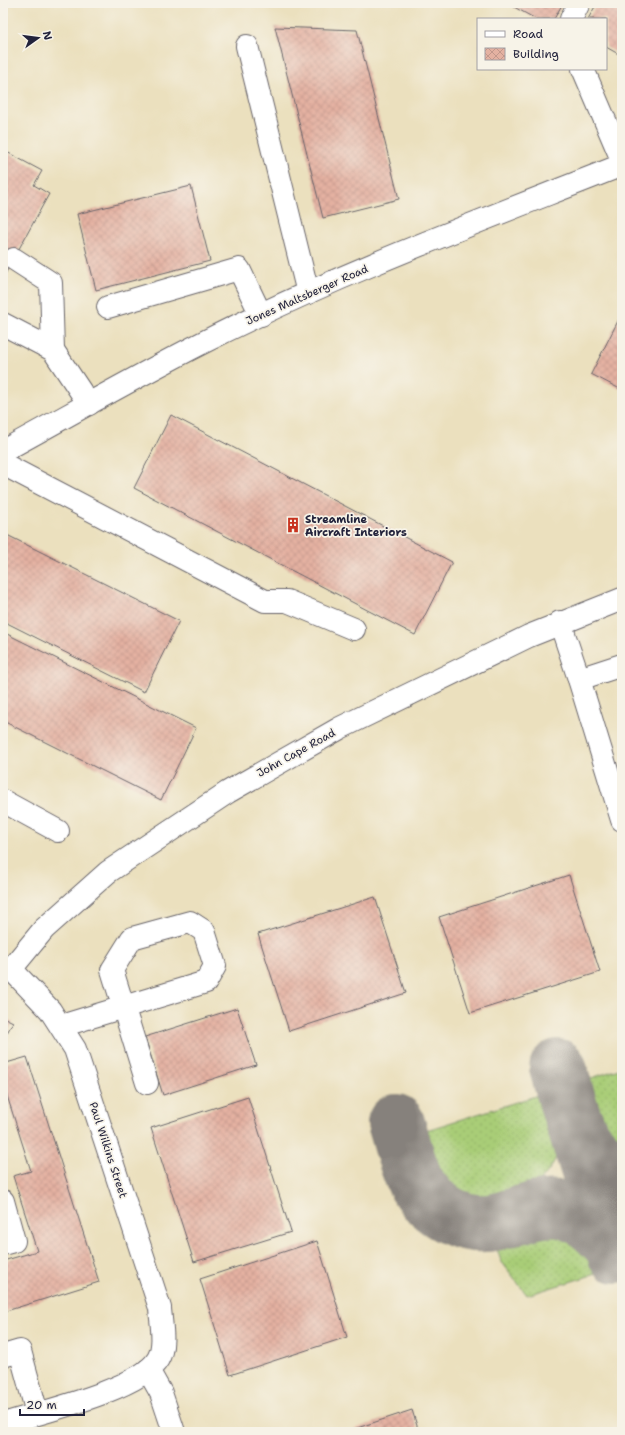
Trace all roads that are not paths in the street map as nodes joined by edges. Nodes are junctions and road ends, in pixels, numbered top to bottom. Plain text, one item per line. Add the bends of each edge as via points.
1 (579, 3) edge
2 (572, 18) edge
3 (247, 46) dead end
4 (583, 70) edge
5 (622, 160) edge
6 (622, 165) edge
7 (14, 259) dead end
8 (308, 293) junction
9 (108, 306) dead end
10 (261, 315) junction
11 (3, 324) edge
12 (53, 350) junction
13 (90, 404) junction
14 (3, 451) edge
15 (3, 464) edge
16 (622, 599) edge
17 (560, 622) junction
18 (354, 629) dead end
19 (622, 666) edge
20 (579, 679) junction
21 (3, 801) edge
22 (622, 820) edge
23 (58, 831) dead end
24 (7, 968) edge
25 (124, 1006) junction
26 (61, 1026) junction
27 (147, 1083) dead end
28 (3, 1201) edge
29 (3, 1244) edge
30 (3, 1356) edge
31 (153, 1364) junction
32 (37, 1413) junction
33 (3, 1424) edge
34 (174, 1432) edge

1 - 2 street
3 - 8 street
4 - 5 street
6 - 8 street, Jones Maltsberger Road
7 - 12 street via 51,283
8 - 10 street, Jones Maltsberger Road
9 - 10 street via 239,269
10 - 13 street, Jones Maltsberger Road via 202,343
11 - 12 street
12 - 13 street
13 - 14 street, Jones Maltsberger Road
15 - 18 street via 265,601 287,601
16 - 17 street, John Cape Road
17 - 20 street
17 - 24 street, John Cape Road via 340,728 228,792 108,872 44,929
19 - 20 street
20 - 22 street
21 - 23 street
24 - 26 street, Paul Wilkins Street via 50,1010
25 - 25 street via 206,982 215,966 204,931 190,922 132,938 112,970
25 - 26 street
25 - 27 street
26 - 31 street, Paul Wilkins Street via 75,1049 160,1308 162,1343
28 - 29 street via 14,1241
30 - 32 street via 20,1351
31 - 32 street via 143,1375 120,1387
31 - 34 street
32 - 33 street

